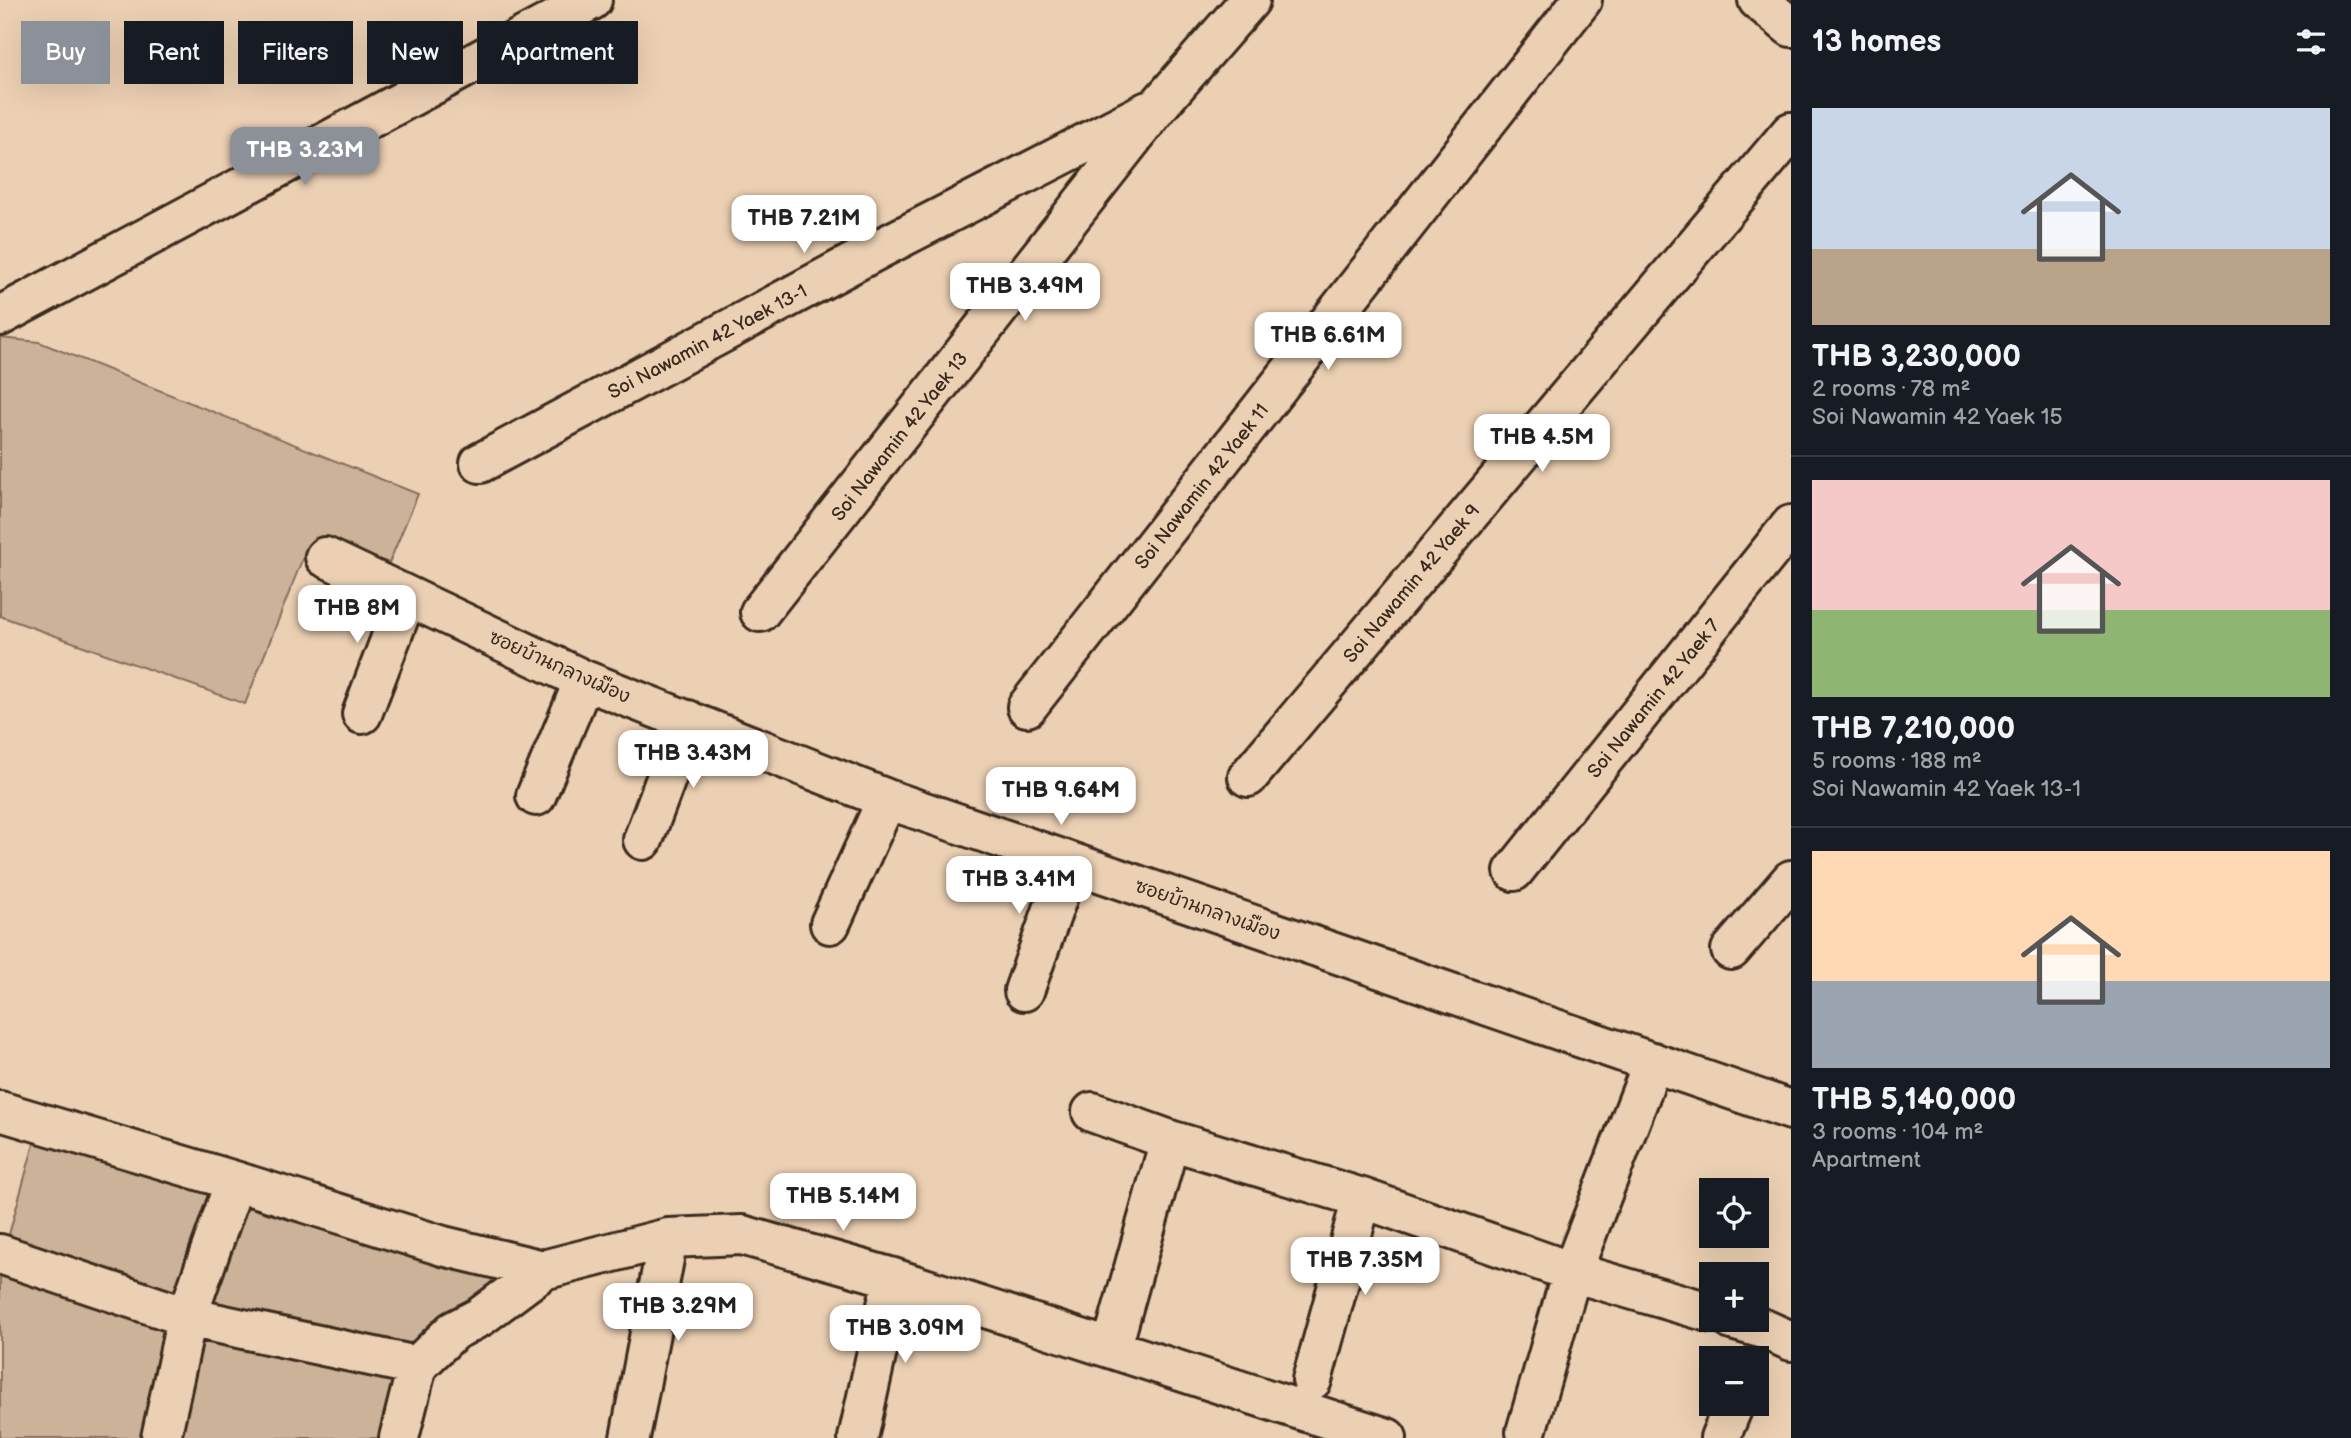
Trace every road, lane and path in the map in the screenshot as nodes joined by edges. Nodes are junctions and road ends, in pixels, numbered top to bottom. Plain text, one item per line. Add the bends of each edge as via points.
1 (592, 0) edge
2 (1250, 0) edge
3 (1582, 0) edge
4 (1758, 0) edge
5 (1791, 27) edge
6 (1159, 105) junction
7 (1791, 132) edge
8 (0, 316) edge
9 (480, 463) dead end
10 (1791, 525) edge
11 (325, 557) dead end
12 (407, 596) junction
13 (760, 612) dead end
14 (584, 680) junction
15 (1027, 707) dead end
16 (362, 714) dead end
17 (688, 720) junction
18 (1248, 777) dead end
19 (536, 796) dead end
20 (887, 799) junction
21 (643, 840) dead end
22 (1070, 862) junction
23 (1514, 871) dead end
24 (1791, 880) edge
25 (830, 924) dead end
26 (1731, 950) dead end
27 (1024, 991) dead end
28 (1653, 1062) junction
29 (1791, 1110) edge
30 (0, 1111) edge
31 (1092, 1112) dead end
32 (1170, 1140) junction
33 (235, 1181) junction
34 (1362, 1198) junction
35 (668, 1238) junction
36 (0, 1254) edge
37 (543, 1270) junction
38 (1572, 1272) junction
39 (893, 1278) junction
40 (1699, 1310) edge
41 (187, 1317) junction
42 (1117, 1329) dead end
43 (417, 1366) junction
44 (1311, 1380) dead end
45 (1729, 1416) edge
46 (1526, 1432) dead end
47 (161, 1438) edge
48 (399, 1438) edge
49 (630, 1438) edge
50 (858, 1438) edge
51 (1387, 1438) edge
52 (1720, 1438) edge

1 - 8 street
2 - 6 street, Soi Nawamin 42 Yaek 13
3 - 15 street, Soi Nawamin 42 Yaek 11
4 - 5 street
6 - 9 street, Soi Nawamin 42 Yaek 13-1
6 - 13 street, Soi Nawamin 42 Yaek 13
7 - 18 street, Soi Nawamin 42 Yaek 9
10 - 23 street, Soi Nawamin 42 Yaek 7
11 - 12 street, ซอยบ้านกลางเมือง
12 - 14 street, ซอยบ้านกลางเมือง
12 - 16 street
14 - 17 street, ซอยบ้านกลางเมือง
14 - 19 street
17 - 20 street, ซอยบ้านกลางเมือง
17 - 21 street
20 - 22 street, ซอยบ้านกลางเมือง
20 - 25 street
22 - 27 street
22 - 28 street, ซอยบ้านกลางเมือง
24 - 26 street
28 - 29 street, ซอยบ้านกลางเมือง
28 - 38 street
30 - 33 street
31 - 32 street
32 - 34 street
32 - 42 street
33 - 37 street via 443,1246
33 - 41 street
34 - 38 street
34 - 44 street
35 - 37 street
35 - 39 street via 742,1235
35 - 49 street
36 - 41 street
37 - 43 street via 480,1317 453,1331
38 - 40 street
38 - 46 street
39 - 50 street
39 - 51 street
41 - 43 street
41 - 47 street
43 - 48 street
45 - 52 street

